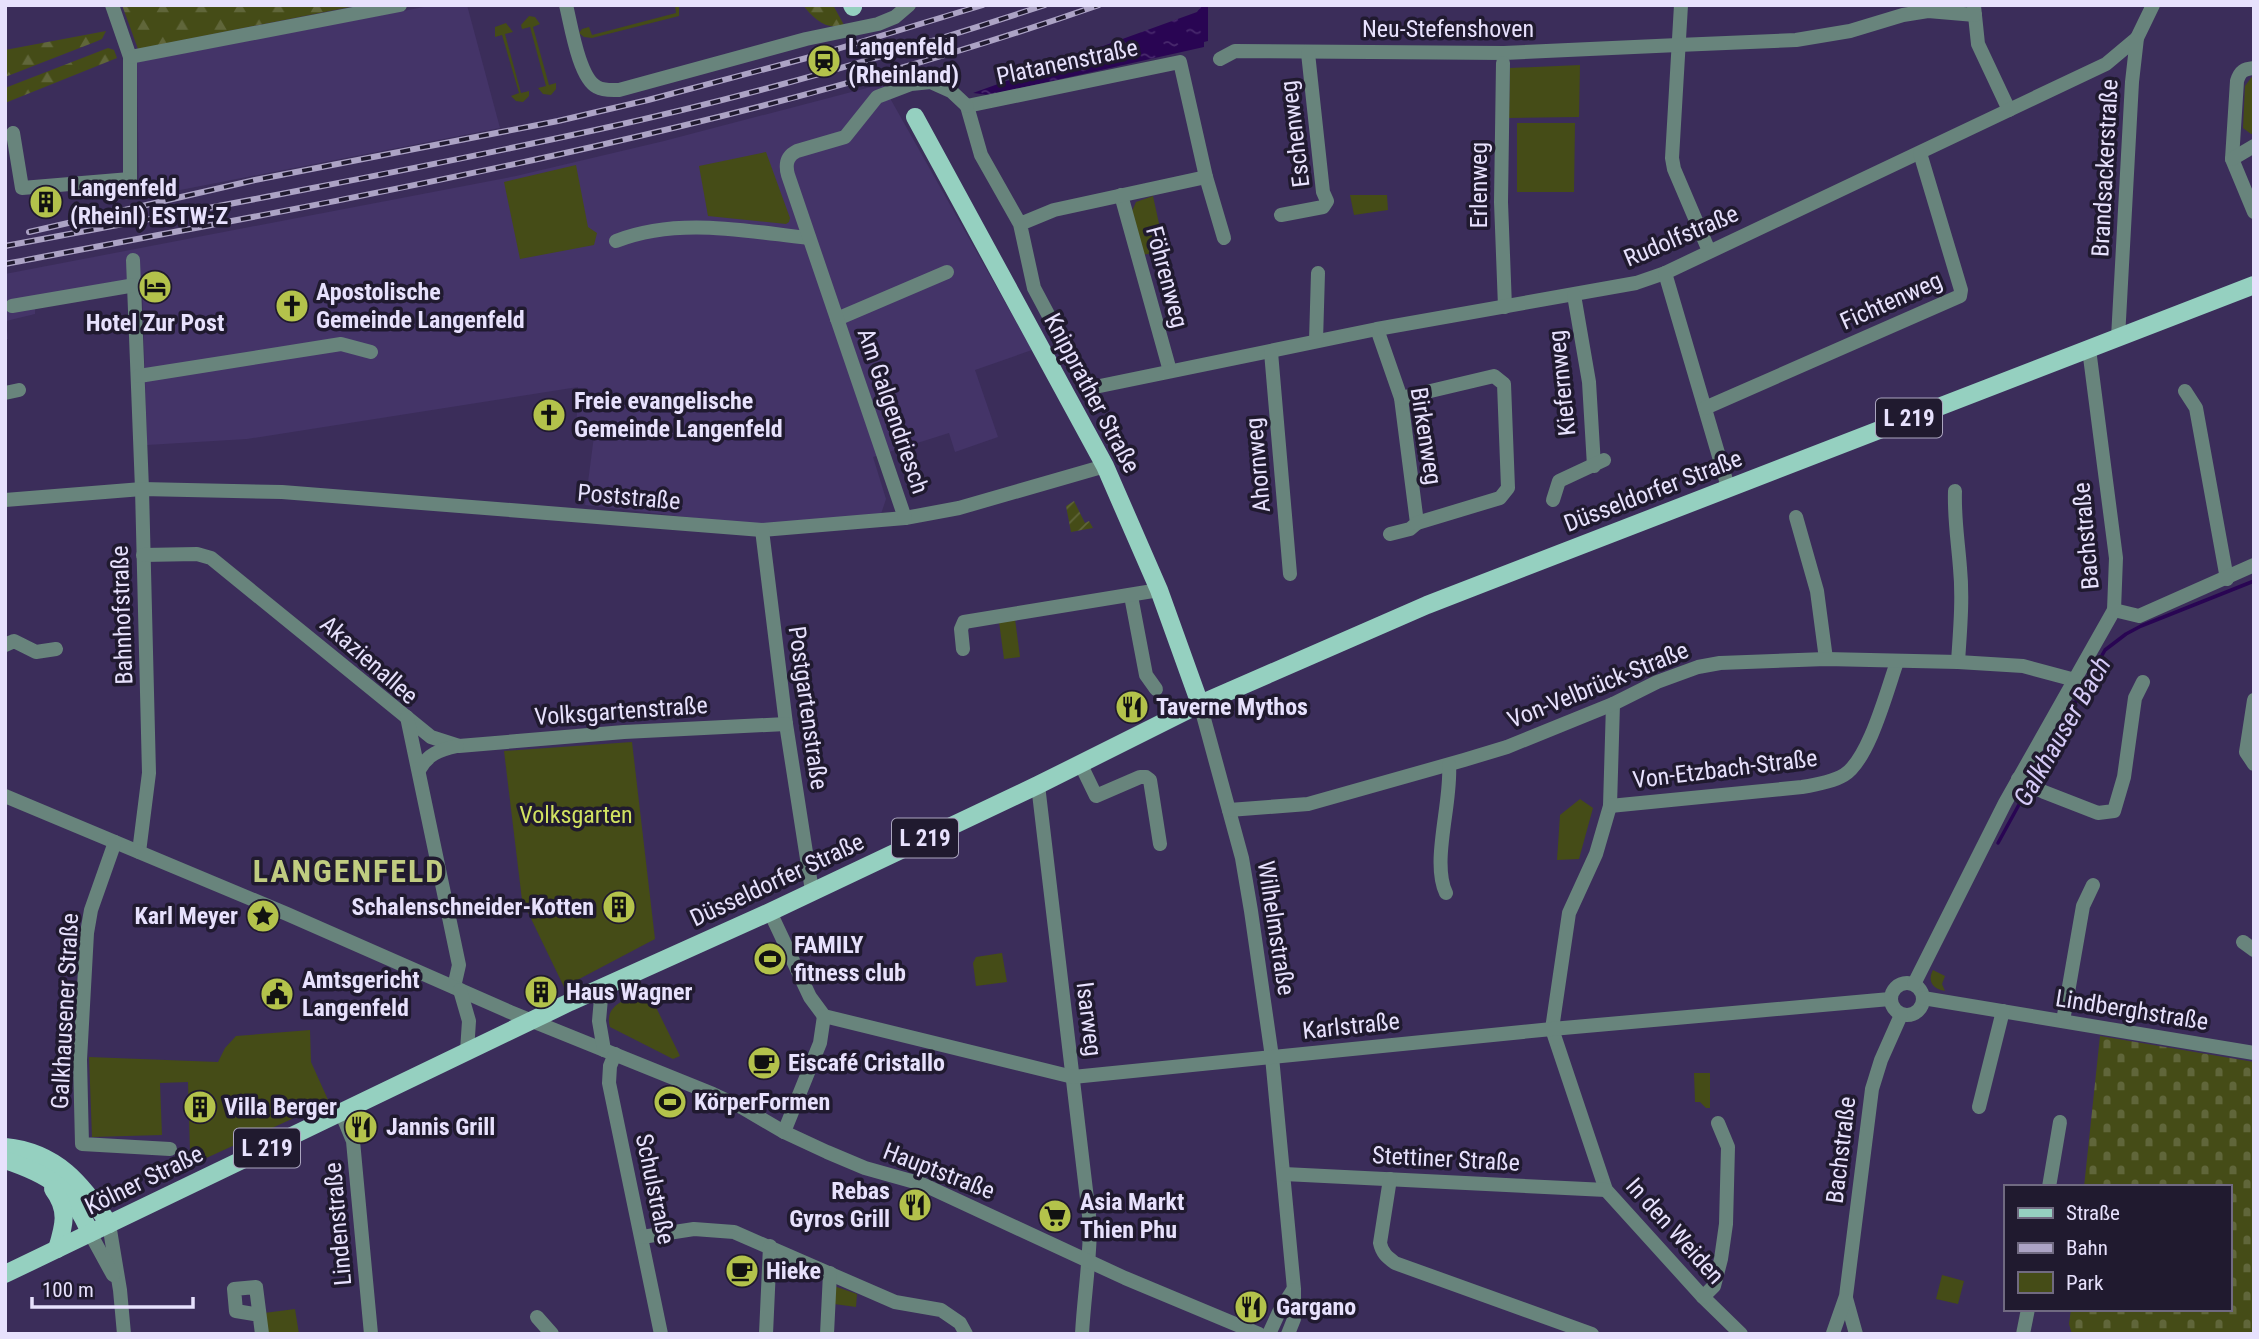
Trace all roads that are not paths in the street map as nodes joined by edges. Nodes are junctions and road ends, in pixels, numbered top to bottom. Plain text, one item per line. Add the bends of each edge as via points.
1 (112, 5) edge
2 (400, 5) edge
3 (566, 5) edge
4 (909, 5) edge
5 (1681, 5) edge
6 (2153, 5) edge
7 (1975, 10) edge
8 (2137, 38) junction
9 (1678, 45) junction
10 (1308, 52) junction
11 (131, 57) junction
12 (1220, 59) dead end
13 (1503, 63) dead end
14 (2106, 64) junction
15 (2254, 68) edge
16 (2132, 82) junction
17 (967, 106) junction
18 (2009, 110) junction
19 (915, 117) dead end
20 (13, 133) dead end
21 (2254, 146) edge
22 (1920, 153) junction
23 (2232, 159) junction
24 (1206, 177) junction
25 (1121, 195) junction
26 (2254, 212) edge
27 (1281, 215) dead end
28 (1020, 224) junction
29 (809, 238) junction
30 (1224, 238) dead end
31 (616, 241) dead end
32 (1709, 251) junction
33 (133, 260) dead end
34 (947, 272) dead end
35 (1318, 273) dead end
36 (1665, 273) junction
37 (135, 285) junction
38 (2254, 285) edge
39 (1574, 295) junction
40 (12, 306) dead end
41 (1505, 307) junction
42 (838, 319) junction
43 (1377, 329) junction
44 (2118, 338) junction
45 (1316, 341) junction
46 (2089, 349) junction
47 (371, 352) dead end
48 (1271, 352) junction
49 (1244, 358) joint
50 (1170, 371) junction
51 (139, 376) junction
52 (2185, 391) dead end
53 (1401, 398) junction
54 (1705, 408) junction
55 (1105, 466) junction
56 (1728, 487) junction
57 (142, 489) junction
58 (1955, 491) dead end
59 (5, 500) edge
60 (1553, 500) dead end
61 (1796, 517) dead end
62 (905, 518) junction
63 (1417, 523) junction
64 (762, 530) junction
65 (1390, 534) dead end
66 (142, 555) junction
67 (2254, 565) edge
68 (1290, 574) dead end
69 (2227, 579) junction
70 (1159, 590) junction
71 (1131, 596) junction
72 (2114, 610) junction
73 (5, 645) edge
74 (56, 649) dead end
75 (963, 649) dead end
76 (1826, 659) junction
77 (1897, 662) junction
78 (1958, 662) junction
79 (2075, 680) junction
80 (2143, 682) dead end
81 (1156, 689) dead end
82 (2254, 700) edge
83 (1200, 704) junction
84 (1613, 704) junction
85 (407, 717) junction
86 (786, 724) junction
87 (460, 746) junction
88 (1080, 763) junction
89 (2254, 764) edge
90 (1449, 765) junction
91 (419, 770) junction
92 (2018, 779) junction
93 (1038, 785) junction
94 (5, 796) edge
95 (1609, 806) junction
96 (1229, 810) junction
97 (115, 842) junction
98 (1160, 844) dead end
99 (139, 852) junction
100 (2092, 885) dead end
101 (812, 891) junction
102 (1446, 893) dead end
103 (770, 912) junction
104 (1914, 984) junction
105 (602, 987) junction
106 (457, 988) junction
107 (1923, 998) junction
108 (1890, 999) junction
109 (2003, 1011) junction
110 (1901, 1015) junction
111 (824, 1016) junction
112 (532, 1020) junction
113 (2063, 1021) junction
114 (1552, 1029) junction
115 (467, 1051) junction
116 (610, 1052) junction
117 (2254, 1053) edge
118 (1272, 1057) junction
119 (1073, 1077) junction
120 (1979, 1107) dead end
121 (341, 1112) junction
122 (2060, 1122) dead end
123 (1718, 1124) dead end
124 (783, 1132) junction
125 (5, 1147) edge
126 (170, 1149) dead end
127 (5, 1160) edge
128 (1284, 1174) junction
129 (42, 1175) junction
130 (1390, 1179) junction
131 (2049, 1185) edge
132 (1606, 1190) junction
133 (109, 1224) junction
134 (90, 1233) junction
135 (642, 1237) junction
136 (770, 1245) junction
137 (57, 1249) junction
138 (1090, 1260) junction
139 (5, 1273) edge
140 (830, 1273) junction
141 (1294, 1289) junction
142 (120, 1290) junction
143 (1846, 1296) junction
144 (1703, 1297) junction
145 (2028, 1311) edge
146 (259, 1315) dead end
147 (537, 1317) dead end
148 (1737, 1329) edge
149 (124, 1334) edge
150 (262, 1334) edge
151 (370, 1334) edge
152 (552, 1334) edge
153 (661, 1334) edge
154 (766, 1334) edge
155 (827, 1334) edge
156 (966, 1334) edge
157 (1082, 1334) edge
158 (1259, 1334) edge
159 (1269, 1334) edge
160 (1287, 1334) edge
161 (1592, 1334) edge
162 (1718, 1334) edge
163 (1833, 1334) edge
164 (1856, 1334) edge
165 (2023, 1334) edge

1 - 11 street
2 - 11 street
3 - 4 street via 587,76 596,87 606,90 878,24
5 - 9 street
6 - 8 street, Brandsackerstraße
7 - 9 street, Neu-Stefenshoven via 1903,15 1850,31 1796,40
7 - 18 street via 1979,44
8 - 14 street, Rudolfstraße
8 - 16 street, Brandsackerstraße
9 - 10 street, Neu-Stefenshoven via 1497,53
9 - 32 street via 1672,158
10 - 12 street, Neu-Stefenshoven via 1235,51
10 - 27 street, Eschenweg via 1327,201 1323,207
11 - 20 street via 130,185 23,188
13 - 41 street, Erlenweg
14 - 16 street via 2123,68
14 - 18 street, Rudolfstraße
15 - 23 street via 2239,73 2236,81
16 - 44 street, Brandsackerstraße
17 - 24 street, Platanenstraße via 1180,62
17 - 28 street, Platanenstraße via 981,155
17 - 29 street, Am Galgendriesch via 951,91 931,82 911,84 877,97 845,136 792,153 786,168
18 - 22 street, Rudolfstraße
19 - 55 main road, Knipprather Straße
21 - 23 street
22 - 32 street, Rudolfstraße
22 - 54 street, Fichtenweg via 1960,296
23 - 26 street
24 - 25 street
24 - 30 street
25 - 28 street via 1054,210
25 - 50 street, Föhrenweg
28 - 50 street, Platanenstraße via 1034,288 1084,382 1095,387
29 - 31 street via 698,226 638,232
29 - 42 street, Am Galgendriesch
32 - 36 street, Rudolfstraße
33 - 37 street, Bahnhofstraße
34 - 42 street, Am Galgendriesch
35 - 45 street
36 - 39 street, Rudolfstraße
36 - 54 street
37 - 40 street
37 - 51 street, Bahnhofstraße
38 - 44 main road, Düsseldorfer Straße / L 219
39 - 41 street, Rudolfstraße
39 - 60 street, Kiefernweg via 1599,463 1559,481
41 - 43 street, Rudolfstraße
42 - 62 street, Am Galgendriesch
43 - 45 street, Rudolfstraße
43 - 53 street, Birkenweg
44 - 46 main road, Düsseldorfer Straße / L 219
45 - 48 street, Rudolfstraße
46 - 56 main road, Düsseldorfer Straße / L 219
46 - 72 street, Bachstraße via 2116,558
47 - 51 street via 341,344
48 - 49 street, Rudolfstraße
48 - 68 street, Ahornweg
49 - 50 street, Platanenstraße
51 - 57 street, Bahnhofstraße
52 - 69 street via 2196,408
53 - 63 street, Birkenweg
53 - 63 street via 1494,376 1504,384 1508,488 1500,498
54 - 56 street
55 - 62 street, Poststraße via 959,508
55 - 70 main road, Knipprather Straße
56 - 83 main road, Düsseldorfer Straße / L 219 via 1427,605
57 - 59 street, Poststraße
57 - 64 street, Poststraße via 282,492
57 - 66 street, Bahnhofstraße
58 - 78 street via 1961,570
61 - 76 street via 1817,591
62 - 64 street, Poststraße
63 - 65 street
64 - 86 street, Postgartenstraße
66 - 85 street, Akazienallee via 211,558
66 - 99 street, Bahnhofstraße via 149,773
67 - 69 street
69 - 72 street via 2139,616
70 - 71 street
70 - 83 main road, Knipprather Straße
71 - 75 street via 964,622
71 - 81 street via 1146,675
72 - 79 street, Bachstraße
73 - 74 street via 14,641 36,652
76 - 77 street, Von-Velbrück-Straße
76 - 84 street, Von-Velbrück-Straße via 1698,667
77 - 78 street, Von-Velbrück-Straße
77 - 95 street, Von-Etzbach-Straße via 1870,739 1844,775 1802,787
78 - 79 street, Von-Velbrück-Straße via 2024,666
79 - 92 street, Bachstraße
80 - 92 street via 2135,698 2124,777 2114,811 2098,813
82 - 89 street via 2246,752
83 - 88 main road, Düsseldorfer Straße / L 219
83 - 96 street, Wilhelmstraße
84 - 90 street, Von-Velbrück-Straße
84 - 95 street
85 - 87 street, Volksgartenstraße via 431,737
85 - 91 street, Akazienallee
86 - 87 street, Volksgartenstraße
86 - 101 street, Postgartenstraße
87 - 91 street, Volksgartenstraße via 438,750
88 - 93 main road, Düsseldorfer Straße / L 219
88 - 98 street via 1096,796 1140,777 1150,780
90 - 96 street, Von-Velbrück-Straße via 1308,804
90 - 102 street via 1451,785 1440,880
91 - 106 street, Akazienallee via 458,965
92 - 104 street, Bachstraße
93 - 101 main road, Düsseldorfer Straße / L 219
93 - 119 street, Isarweg
94 - 97 street, Hauptstraße
95 - 114 street via 1596,854 1569,913
96 - 118 street, Wilhelmstraße via 1242,858
97 - 99 street, Hauptstraße
97 - 126 street, Galkhausener Straße via 91,910 88,933 80,1060 82,1144
99 - 106 street, Hauptstraße
100 - 113 street via 2083,906
101 - 103 main road, Düsseldorfer Straße / L 219
103 - 105 main road, Düsseldorfer Straße / L 219
103 - 111 street via 810,997
104 - 107 street
104 - 108 street via 1898,985
105 - 112 main road, Düsseldorfer Straße / L 219
105 - 116 street via 599,1021
106 - 112 street, Hauptstraße
106 - 115 street via 469,1021
107 - 109 street, Lindberghstraße
107 - 110 street via 1919,1010
108 - 110 street
108 - 114 street, Karlstraße
109 - 113 street, Lindberghstraße
109 - 120 street
110 - 143 street, Bachstraße via 1872,1089
111 - 119 street, Karlstraße
111 - 124 street via 820,1042
112 - 115 main road, Kölner Straße / L 219
112 - 116 street, Hauptstraße
113 - 117 street, Lindberghstraße
114 - 118 street, Karlstraße
114 - 132 street, In den Weiden
115 - 121 main road, Kölner Straße / L 219
116 - 124 street, Hauptstraße via 735,1104
116 - 135 street, Schulstraße via 610,1083
118 - 119 street, Karlstraße
118 - 128 street, Wilhelmstraße
119 - 138 street, Isarweg
121 - 133 main road, Kölner Straße / L 219
121 - 151 street, Lindenstraße via 353,1141
122 - 131 street
123 - 144 street via 1728,1147 1726,1224 1714,1286
124 - 138 street, Hauptstraße via 865,1168 922,1184
125 - 133 main road via 37,1153 64,1171 87,1192
127 - 129 main road
128 - 130 street, Stettiner Straße
128 - 141 street, Wilhelmstraße
129 - 134 main road via 70,1196
129 - 137 main road via 65,1213
130 - 132 street, Stettiner Straße
130 - 161 street via 1380,1243 1387,1258
132 - 144 street, In den Weiden
133 - 134 main road, Kölner Straße / L 219
133 - 142 street
134 - 137 main road, Kölner Straße / L 219
134 - 142 street
135 - 136 street via 724,1229
135 - 153 street, Schulstraße
136 - 140 street
136 - 154 street
137 - 139 main road, Kölner Straße / L 219
138 - 157 street, Isarweg
138 - 158 street, Hauptstraße
140 - 155 street
140 - 156 street via 895,1302 941,1310 960,1323
141 - 159 street
141 - 160 street, Wilhelmstraße via 1294,1319
142 - 149 street
143 - 163 street, Bachstraße
143 - 164 street, Bachstraße
144 - 148 street, In den Weiden
145 - 165 street
146 - 150 street
147 - 152 street
148 - 162 street
163 - 164 street via 1846,1329

